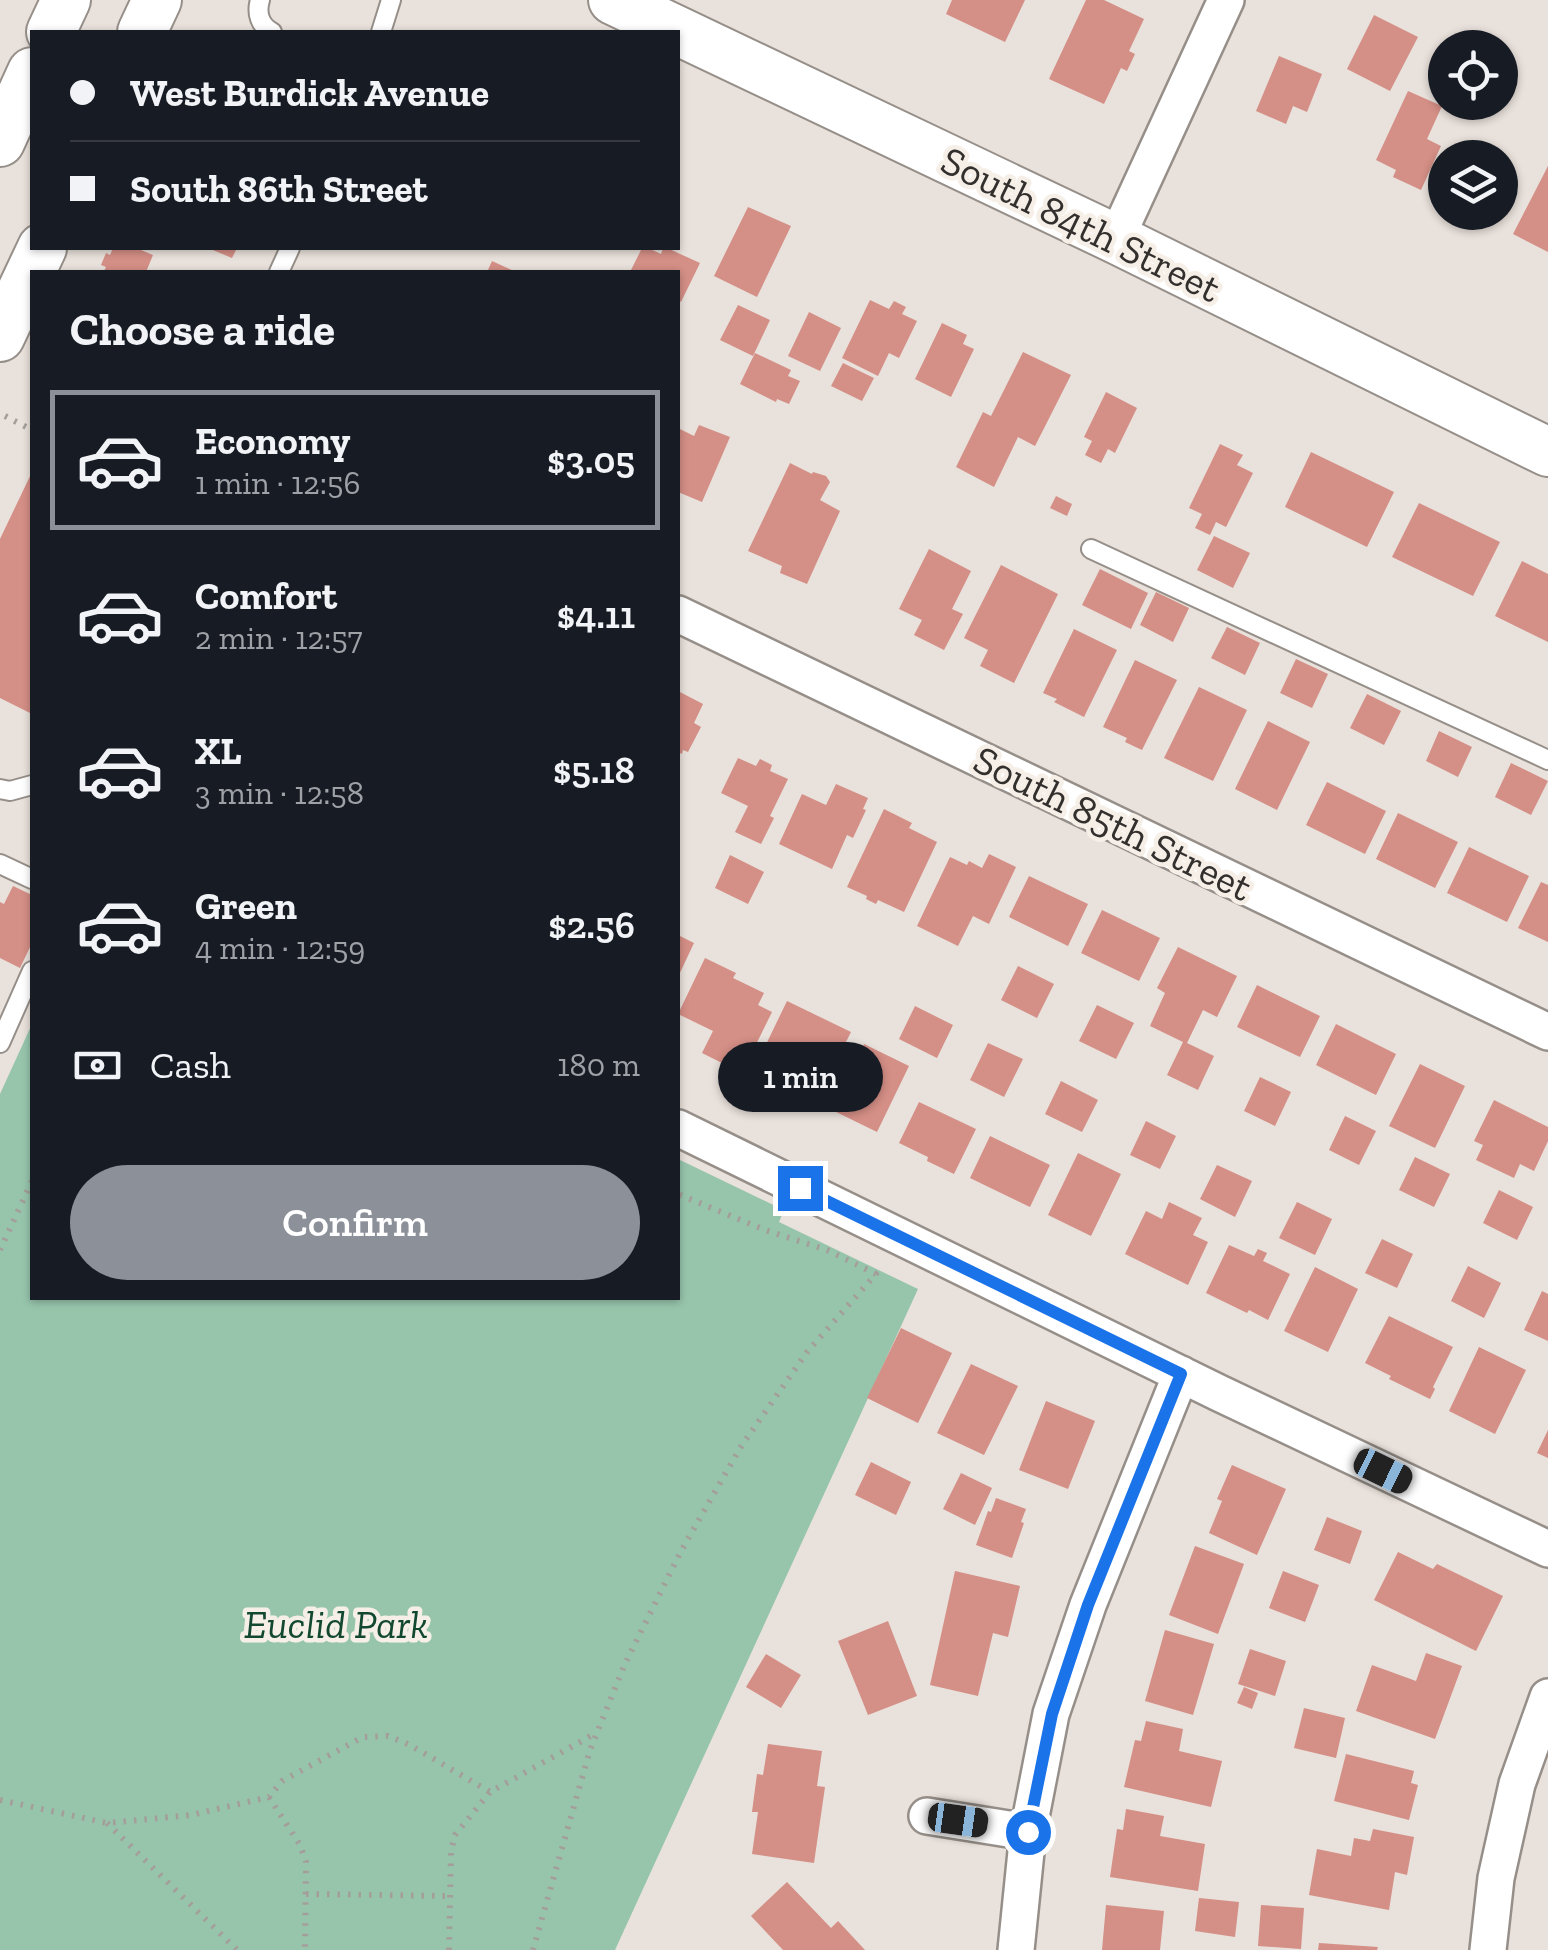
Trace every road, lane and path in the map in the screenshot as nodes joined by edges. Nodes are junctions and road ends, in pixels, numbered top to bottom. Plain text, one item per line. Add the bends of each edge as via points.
1 (66, 0) edge
2 (157, 0) edge
3 (260, 0) edge
4 (391, 0) edge
5 (613, 0) edge
6 (1226, 0) edge
7 (52, 30) edge
8 (143, 30) edge
9 (270, 30) edge
10 (383, 30) edge
11 (676, 30) edge
12 (680, 32) edge
13 (30, 76) edge
14 (0, 142) edge
15 (1116, 239) junction
16 (30, 273) edge
17 (0, 337) edge
18 (5, 416) dead end
19 (30, 429) edge
20 (1548, 452) edge
21 (1090, 548) dead end
22 (680, 615) edge
23 (1548, 760) edge
24 (30, 786) edge
25 (0, 789) edge
26 (0, 864) edge
27 (30, 878) edge
28 (30, 976) edge
29 (1548, 1032) edge
30 (0, 1043) edge
31 (680, 1129) edge
32 (30, 1185) edge
33 (680, 1195) edge
34 (0, 1250) edge
35 (1181, 1374) junction
36 (1548, 1549) edge
37 (1548, 1697) edge
38 (597, 1732) junction
39 (490, 1792) junction
40 (269, 1797) junction
41 (0, 1800) edge
42 (927, 1816) dead end
43 (107, 1822) junction
44 (1028, 1832) junction
45 (306, 1894) junction
46 (450, 1896) junction
47 (238, 1950) edge
48 (306, 1950) edge
49 (449, 1950) edge
50 (533, 1950) edge
51 (1016, 1950) edge
52 (1488, 1950) edge

1 - 7 street
2 - 8 street
3 - 9 lane via 260,21
4 - 10 lane
5 - 11 street, South 84th Street
6 - 15 street
12 - 15 street, South 84th Street
13 - 14 street
15 - 20 street, South 84th Street
16 - 17 street
18 - 19 path
21 - 23 lane
22 - 29 street, South 85th Street
24 - 25 lane
26 - 27 lane
28 - 30 lane
31 - 35 street
32 - 34 path
33 - 38 path via 876,1274 807,1352 740,1448 672,1569
35 - 36 street
35 - 44 street via 1088,1605 1052,1714
37 - 52 street via 1517,1784
38 - 39 path
38 - 50 path
39 - 40 path via 388,1736 363,1737 282,1781
39 - 46 path via 455,1835
40 - 43 path via 191,1815
40 - 45 path via 300,1845
41 - 43 path
42 - 44 street
43 - 47 path
44 - 51 street
45 - 46 path
45 - 48 path
46 - 49 path

